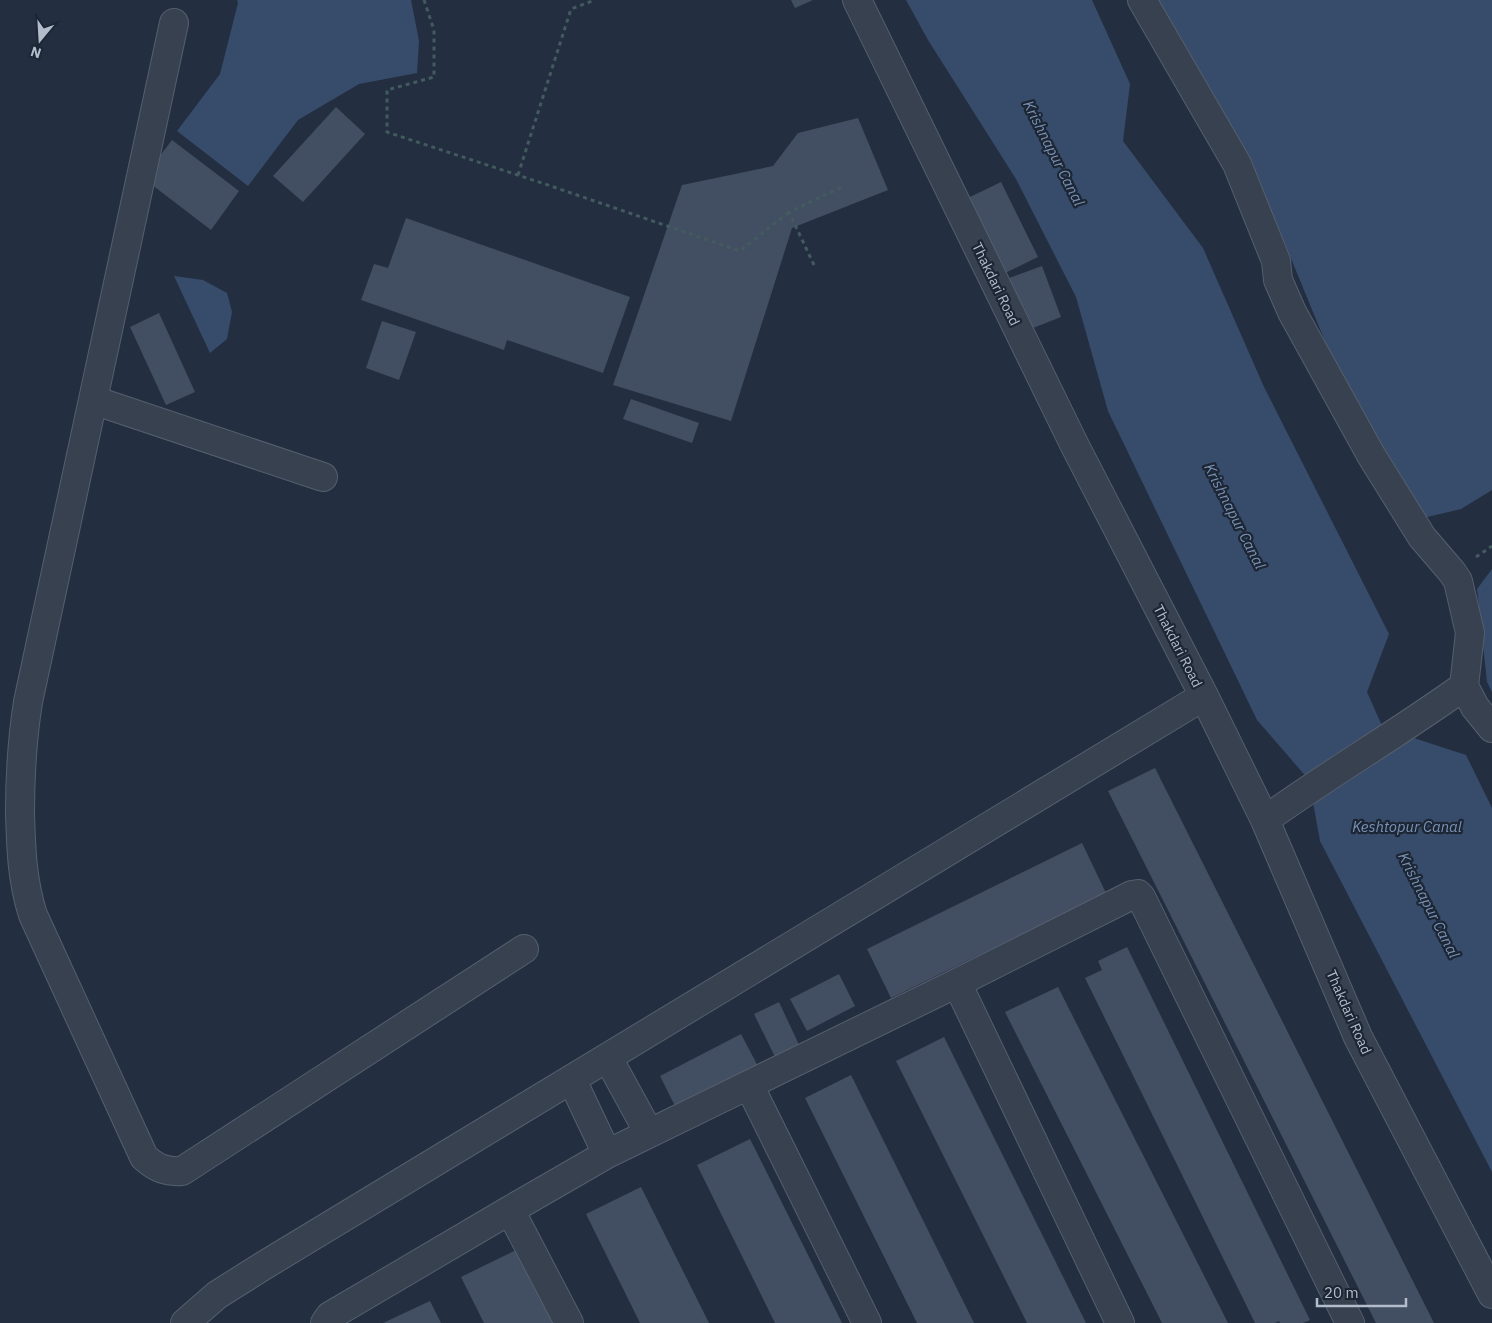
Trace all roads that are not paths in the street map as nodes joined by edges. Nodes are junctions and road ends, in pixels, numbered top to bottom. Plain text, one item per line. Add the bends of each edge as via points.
1 (857, 0) edge
2 (1142, 0) edge
3 (174, 23) dead end
4 (93, 400) junction
5 (323, 477) dead end
6 (1464, 686) junction
7 (1204, 696) junction
8 (1492, 728) edge
9 (1265, 820) junction
10 (524, 949) dead end
11 (957, 983) junction
12 (608, 1058) junction
13 (572, 1080) junction
14 (749, 1085) junction
15 (649, 1133) junction
16 (607, 1154) junction
17 (510, 1210) junction
18 (1492, 1294) edge
19 (184, 1323) edge
20 (325, 1323) edge
21 (568, 1323) edge
22 (867, 1323) edge
23 (1120, 1323) edge
24 (1350, 1323) edge

1 - 7 street, Thakdari Road via 1074,444
2 - 6 street via 1238,164 1292,312 1371,455 1422,537 1458,581 1470,633
3 - 4 street
4 - 5 street
4 - 10 street via 22,738 21,854 32,915 144,1157 154,1166 170,1172 182,1171
6 - 8 street
6 - 9 street via 1418,720 1300,794
7 - 9 street, Thakdari Road
7 - 12 street
9 - 18 street, Thakdari Road via 1358,1037
11 - 14 street
11 - 23 street
11 - 24 street via 1138,894
12 - 13 street
12 - 15 street
13 - 16 street
13 - 19 street via 217,1295
14 - 15 street
14 - 22 street
15 - 16 street
16 - 17 street
17 - 20 street via 330,1316
17 - 21 street

